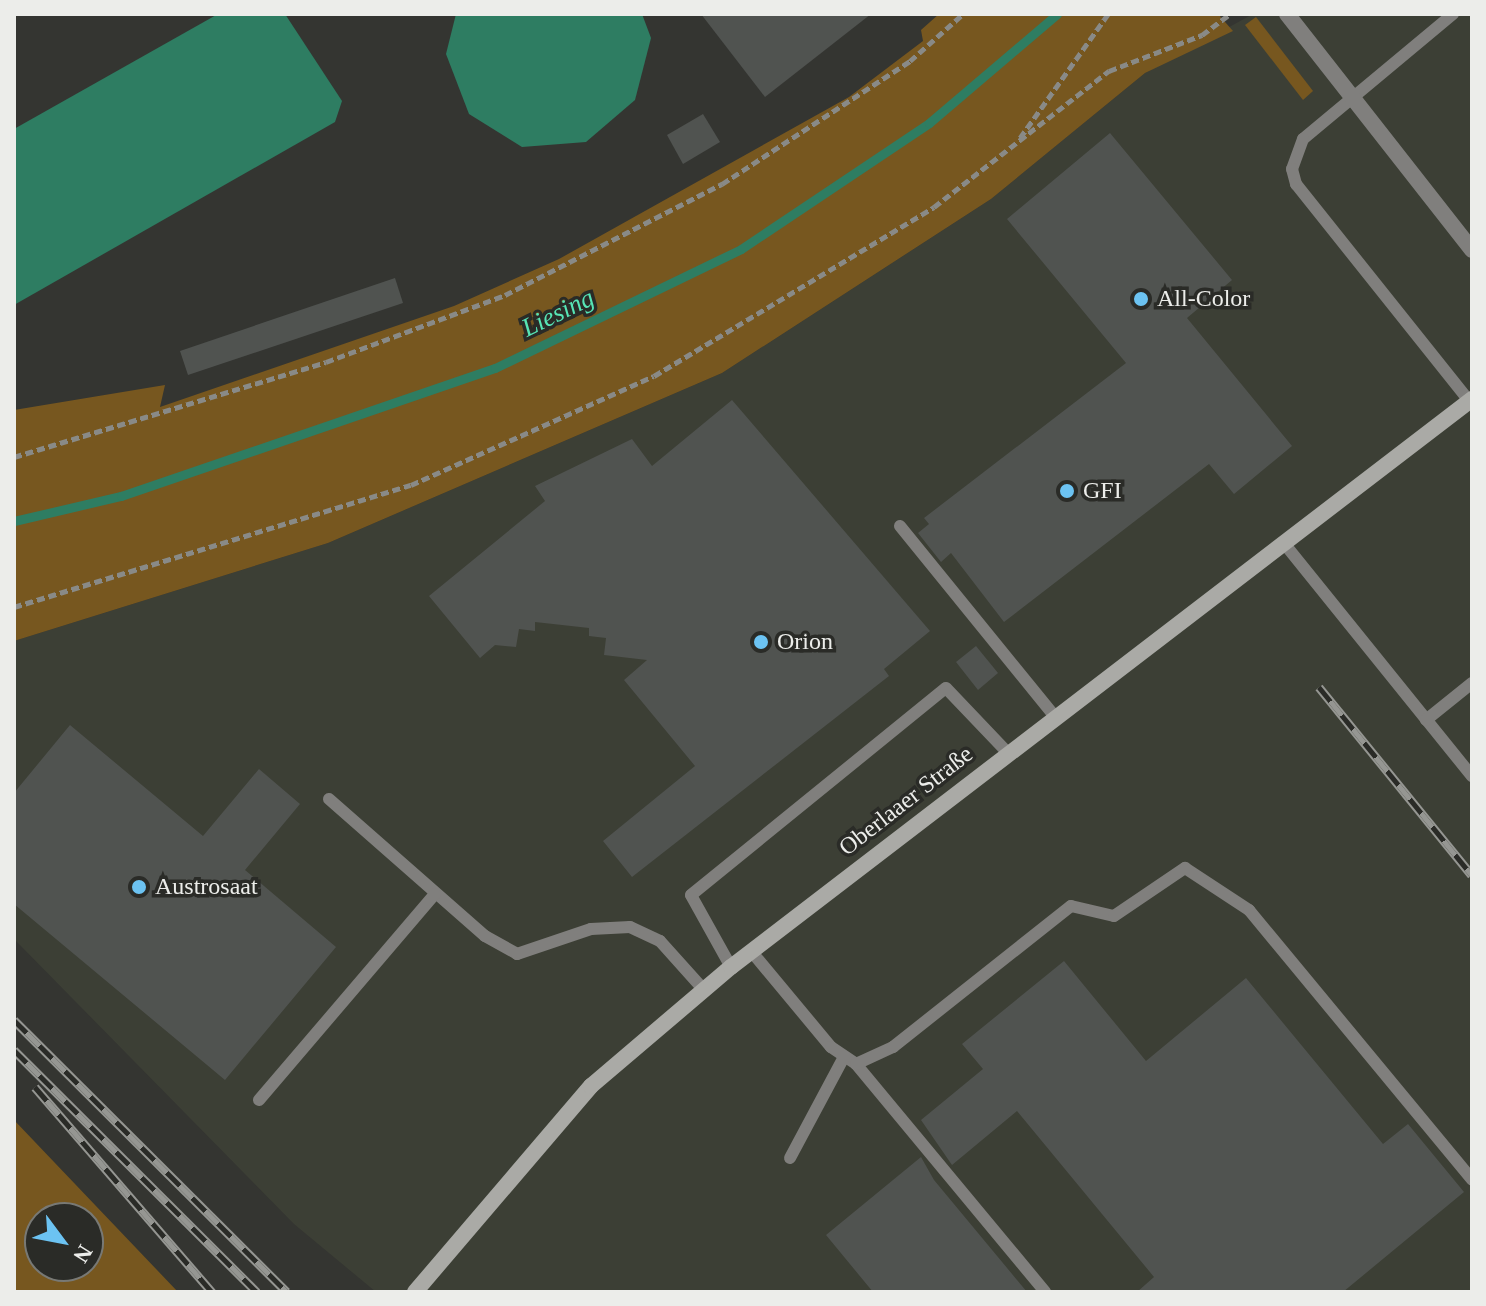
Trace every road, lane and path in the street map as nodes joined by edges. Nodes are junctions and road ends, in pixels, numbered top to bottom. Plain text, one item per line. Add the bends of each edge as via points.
1 (963, 14) edge
2 (1108, 14) edge
3 (1230, 14) edge
4 (1287, 14) edge
5 (1453, 14) edge
6 (1352, 97) junction
7 (1017, 142) junction
8 (1472, 250) edge
9 (1471, 400) edge
10 (14, 457) edge
11 (900, 526) dead end
12 (1283, 542) junction
13 (14, 607) edge
14 (1472, 683) edge
15 (1055, 717) junction
16 (1426, 720) junction
17 (1008, 753) junction
18 (1472, 776) edge
19 (329, 799) dead end
20 (435, 894) junction
21 (751, 951) junction
22 (731, 967) junction
23 (704, 990) junction
24 (844, 1057) junction
25 (856, 1064) junction
26 (259, 1100) dead end
27 (790, 1158) dead end
28 (1472, 1180) edge
29 (415, 1292) edge
30 (1045, 1292) edge

1 - 10 path via 910,61 722,184 505,295 326,362
2 - 7 path
3 - 7 path via 1202,35 1109,71
4 - 6 street
5 - 6 lane
6 - 8 street
6 - 9 lane via 1297,146 1296,184
7 - 13 path via 807,290 566,418 411,485
9 - 12 main road, Oberlaaer Straße
11 - 15 lane
12 - 15 main road, Oberlaaer Straße
12 - 16 lane
14 - 16 lane
15 - 17 main road, Oberlaaer Straße
16 - 18 lane
17 - 21 main road, Oberlaaer Straße
17 - 22 lane via 946,688 691,895
19 - 20 lane
20 - 23 lane via 517,954 591,929 630,927 660,941
20 - 26 lane
21 - 22 main road, Oberlaaer Straße
21 - 24 lane
22 - 23 main road, Oberlaaer Straße
23 - 29 main road, Oberlaaer Straße via 591,1086
24 - 25 lane
24 - 27 lane
25 - 28 lane via 893,1047 1071,906 1114,916 1185,868 1249,910
25 - 30 lane

